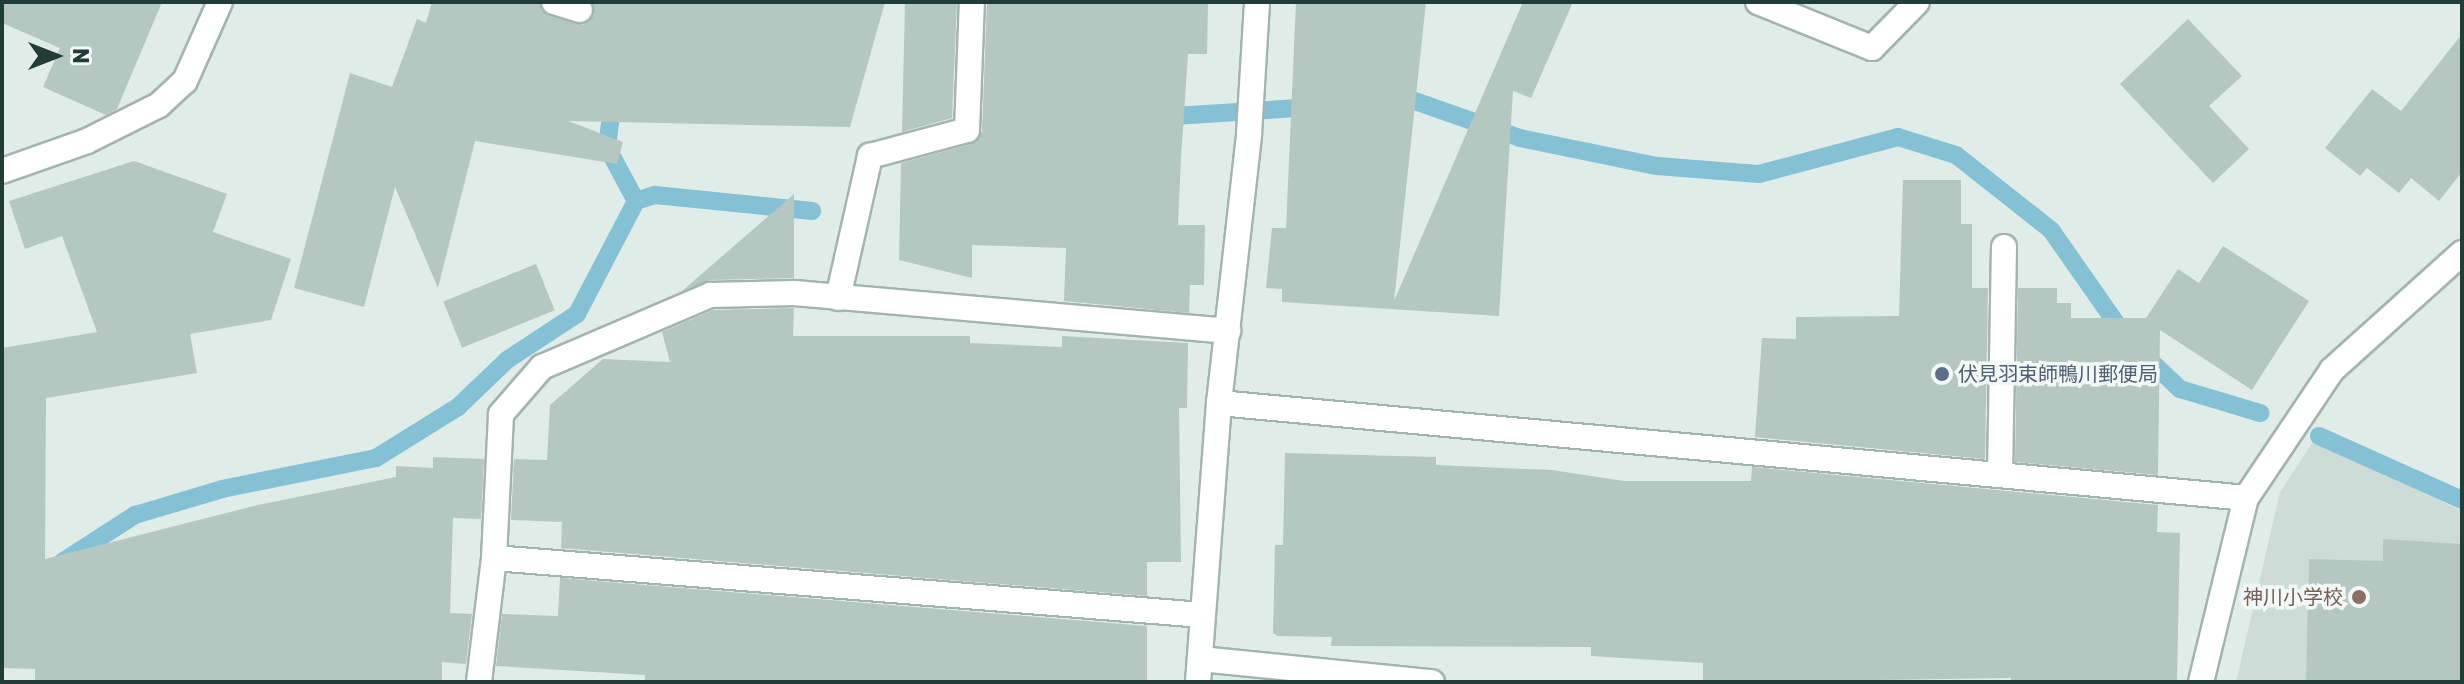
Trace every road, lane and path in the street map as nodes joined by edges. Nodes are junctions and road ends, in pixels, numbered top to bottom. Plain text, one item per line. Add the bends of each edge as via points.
1 (220, 2) edge
2 (554, 2) edge
3 (972, 2) edge
4 (1257, 2) edge
5 (1758, 2) edge
6 (1917, 2) edge
7 (580, 10) dead end
8 (2, 171) edge
9 (2004, 247) dead end
10 (2462, 253) edge
11 (838, 298) junction
12 (1228, 331) junction
13 (1219, 403) junction
14 (2000, 475) junction
15 (2246, 498) junction
16 (494, 558) junction
17 (1202, 615) junction
18 (1199, 671) edge
19 (479, 682) edge
20 (1432, 682) edge
21 (2201, 682) edge

1 - 8 street via 185,81 159,105 87,141
2 - 7 street
3 - 11 street via 967,130 870,156
4 - 12 street
5 - 6 street via 1872,48
9 - 14 street
10 - 15 street via 2332,370
11 - 12 street
11 - 16 street via 710,295 542,367 501,414
12 - 13 street
13 - 14 street
13 - 17 street
14 - 15 street
15 - 21 street
16 - 17 street
16 - 19 street
17 - 18 street
18 - 20 street

